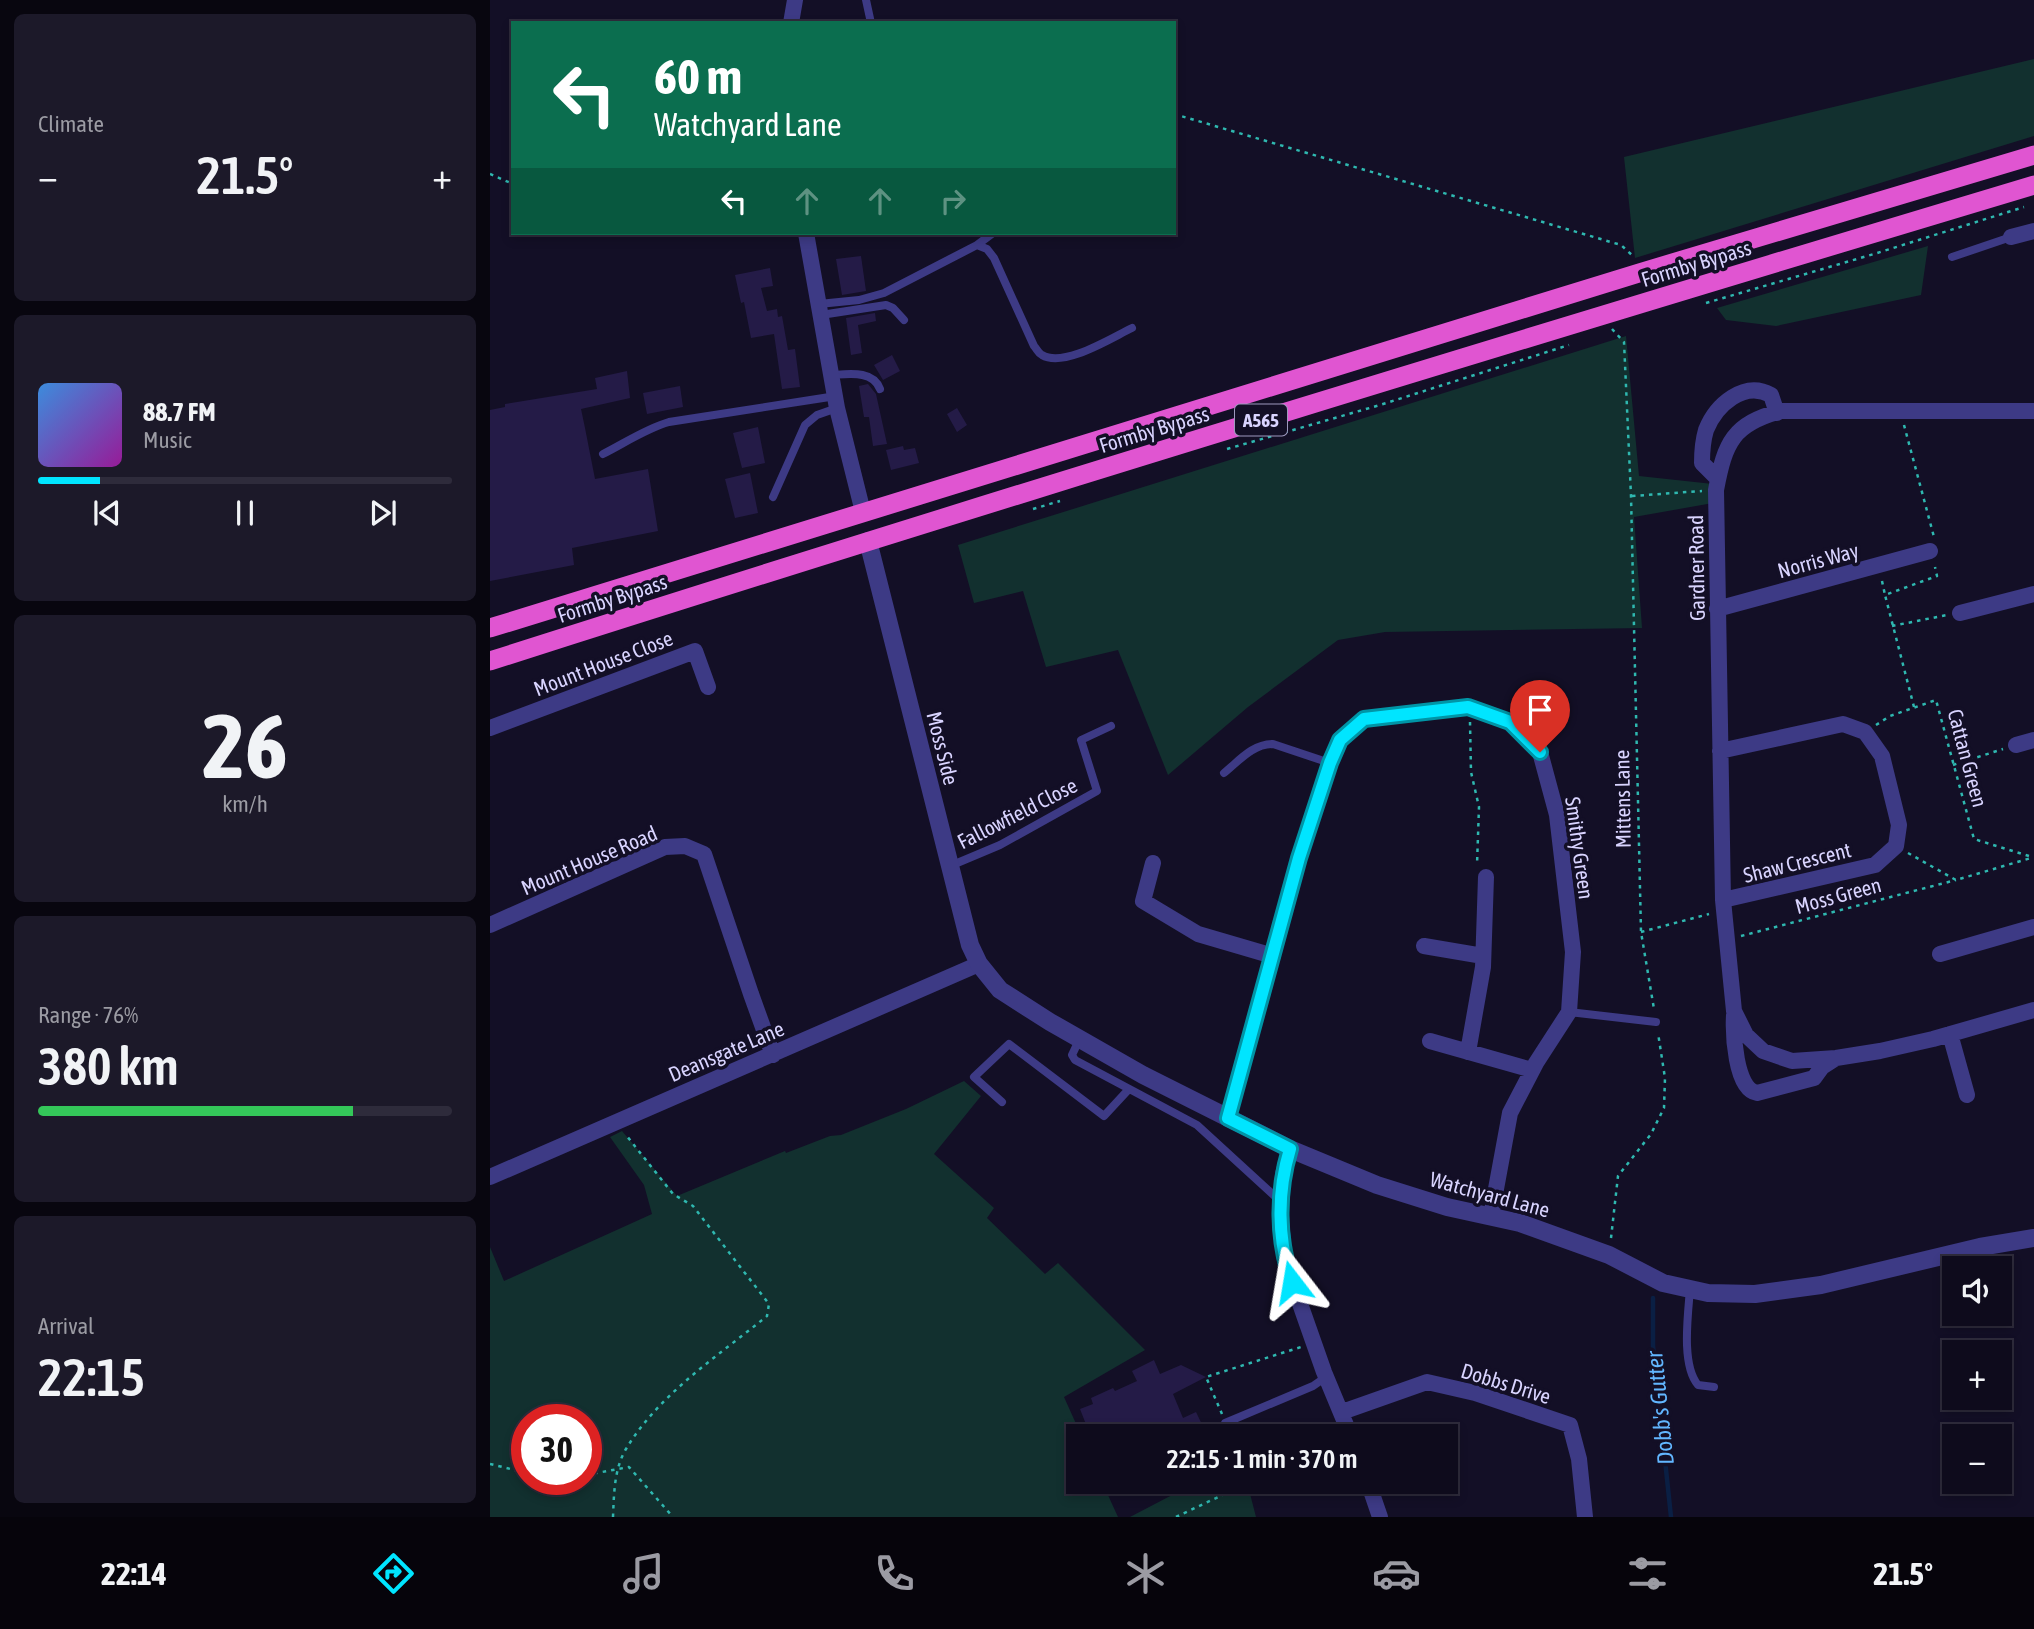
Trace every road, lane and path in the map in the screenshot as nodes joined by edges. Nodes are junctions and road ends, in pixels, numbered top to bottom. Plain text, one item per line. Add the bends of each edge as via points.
1 (795, 0) edge
2 (866, 0) edge
3 (791, 21) edge
4 (871, 21) edge
5 (1176, 115) edge
6 (2034, 155) edge
7 (490, 174) edge
8 (511, 183) edge
9 (2034, 186) edge
10 (2034, 204) edge
11 (2034, 231) edge
12 (806, 235) edge
13 (991, 235) edge
14 (2011, 237) joint
15 (977, 246) junction
16 (1952, 257) dead end
17 (1636, 258) dead end
18 (1698, 305) dead end
19 (820, 310) junction
20 (904, 320) dead end
21 (1132, 328) dead end
22 (1612, 329) dead end
23 (1574, 343) dead end
24 (832, 375) junction
25 (880, 389) dead end
26 (836, 402) junction
27 (2034, 411) edge
28 (1777, 413) junction
29 (1224, 450) dead end
30 (603, 454) dead end
31 (1717, 484) junction
32 (1631, 496) junction
33 (773, 497) dead end
34 (1069, 498) dead end
35 (1031, 510) dead end
36 (863, 512) junction
37 (868, 541) junction
38 (1930, 551) dead end
39 (2034, 594) edge
40 (1717, 609) junction
41 (1960, 613) joint
42 (1892, 626) dead end
43 (490, 628) edge
44 (490, 661) edge
45 (708, 687) dead end
46 (1468, 707) junction
47 (1111, 726) dead end
48 (490, 728) edge
49 (1865, 732) junction
50 (2034, 740) edge
51 (2016, 745) joint
52 (1720, 751) junction
53 (1330, 763) junction
54 (1953, 765) junction
55 (1224, 773) dead end
56 (1896, 846) junction
57 (2033, 857) edge
58 (1153, 863) dead end
59 (950, 866) junction
60 (1486, 877) joint
61 (1956, 880) junction
62 (1724, 905) junction
63 (490, 925) edge
64 (2034, 927) edge
65 (1641, 932) junction
66 (1727, 940) junction
67 (1424, 946) dead end
68 (1940, 954) dead end
69 (1273, 956) junction
70 (1483, 956) junction
71 (979, 964) junction
72 (2034, 1010) edge
73 (1734, 1011) junction
74 (1569, 1012) junction
75 (1656, 1022) junction
76 (1950, 1034) junction
77 (1080, 1038) junction
78 (1430, 1041) dead end
79 (1468, 1052) junction
80 (773, 1055) junction
81 (1836, 1058) junction
82 (1532, 1070) junction
83 (1129, 1089) junction
84 (1967, 1096) dead end
85 (1002, 1102) dead end
86 (1228, 1118) junction
87 (614, 1122) junction
88 (1290, 1149) junction
89 (490, 1177) edge
90 (1281, 1201) junction
91 (1491, 1216) junction
92 (2034, 1238) edge
93 (1609, 1255) junction
94 (1690, 1289) junction
95 (1314, 1343) junction
96 (1326, 1377) junction
97 (1714, 1387) dead end
98 (1342, 1412) junction
99 (1225, 1423) joint
100 (1346, 1424) edge
101 (490, 1464) edge
102 (511, 1469) edge
103 (619, 1470) junction
104 (602, 1473) edge
105 (1225, 1494) edge
106 (1371, 1494) edge
107 (613, 1517) edge
108 (673, 1517) edge
109 (1176, 1517) edge
110 (1380, 1517) edge
111 (1585, 1517) edge

1 - 3 street
2 - 4 lane
5 - 17 path via 1621,245
6 - 36 highway, Formby Bypass / A565
7 - 8 path
9 - 37 highway, Formby Bypass / A565
10 - 18 path
11 - 14 street
12 - 19 street
13 - 15 lane
14 - 16 lane
15 - 19 lane via 884,293
15 - 21 lane via 994,258 1042,355 1070,356
19 - 20 lane via 886,305
19 - 24 street
22 - 32 path, Mittens Lane via 1624,342
23 - 29 path
24 - 25 lane via 870,377
24 - 26 street
26 - 30 lane via 668,422
26 - 33 lane via 805,425
26 - 36 street
27 - 28 street, Gardner Road
28 - 31 street, Gardner Road via 1757,418 1736,432
28 - 31 street via 1771,395 1764,391 1740,392 1721,408 1706,430 1702,453 1702,463
31 - 32 path
31 - 40 street, Gardner Road
32 - 65 path, Mittens Lane
34 - 35 path
36 - 43 highway, Formby Bypass / A565
37 - 44 highway, Formby Bypass / A565
37 - 59 street, Moss Side
38 - 40 street, Norris Way
39 - 41 street
40 - 52 street, Gardner Road
41 - 42 path
45 - 48 street, Mount House Close via 695,651
46 - 53 street, Smithy Green via 1364,719 1340,740
46 - 60 path via 1471,772 1479,807 1477,873
46 - 74 street, Smithy Green via 1510,722 1540,752 1557,815 1573,952
47 - 59 lane, Fallowfield Close via 1081,740 1097,791 1000,845
49 - 52 street via 1843,724
49 - 54 path, Cattan Green via 1890,716 1936,700
49 - 56 street via 1882,756 1899,825
50 - 51 street
51 - 54 path
52 - 62 street, Gardner Road
53 - 55 lane via 1264,744
53 - 69 street, Smithy Green
54 - 57 path, Cattan Green via 1974,839
56 - 61 path
56 - 62 street, Shaw Crescent via 1875,865
57 - 61 path, Moss Green
58 - 69 street via 1143,901 1198,934
59 - 71 street, Moss Side
60 - 70 street
61 - 66 path, Moss Green
62 - 65 path
62 - 66 street, Gardner Road
63 - 80 street, Mount House Road via 665,847 685,846 704,854
64 - 68 street
65 - 75 path, Mittens Lane
66 - 73 street, Gardner Road
67 - 70 street
69 - 86 street, Smithy Green
70 - 79 street
71 - 77 street, Watchyard Lane via 1000,990
71 - 80 street, Deansgate Lane
72 - 76 street, Gardner Road
73 - 81 street, Gardner Road via 1746,1035 1763,1051 1792,1061
73 - 81 street, Gardner Road via 1736,1053 1746,1088 1752,1092 1814,1078
74 - 75 lane
74 - 82 street, Smithy Green
75 - 93 path, Mittens Lane via 1665,1078 1664,1108 1651,1134 1618,1176
76 - 81 street, Gardner Road
76 - 84 street
77 - 83 lane via 1072,1055 1075,1060
77 - 86 street, Watchyard Lane
78 - 79 street
79 - 82 street
80 - 87 street, Deansgate Lane
82 - 91 street, Smithy Green via 1510,1113
83 - 85 lane via 1104,1116 1009,1044 974,1077
83 - 90 lane via 1197,1125
86 - 88 street, Watchyard Lane
87 - 89 street, Deansgate Lane
87 - 103 path via 673,1194 692,1206 769,1304 767,1316 657,1406 625,1450
88 - 90 street
88 - 91 street, Watchyard Lane via 1377,1185
90 - 95 street via 1285,1261
91 - 93 street, Watchyard Lane
92 - 94 street, Watchyard Lane via 1821,1285 1755,1294
93 - 94 street, Watchyard Lane via 1663,1283
94 - 97 lane via 1688,1357 1693,1379 1698,1385
95 - 96 street
95 - 99 path via 1206,1377
96 - 98 street
96 - 99 lane
98 - 100 street
98 - 111 street, Dobbs Drive via 1427,1382 1570,1425
101 - 102 path
103 - 104 path
103 - 107 path
103 - 108 path via 629,1467
105 - 109 path
106 - 110 street

